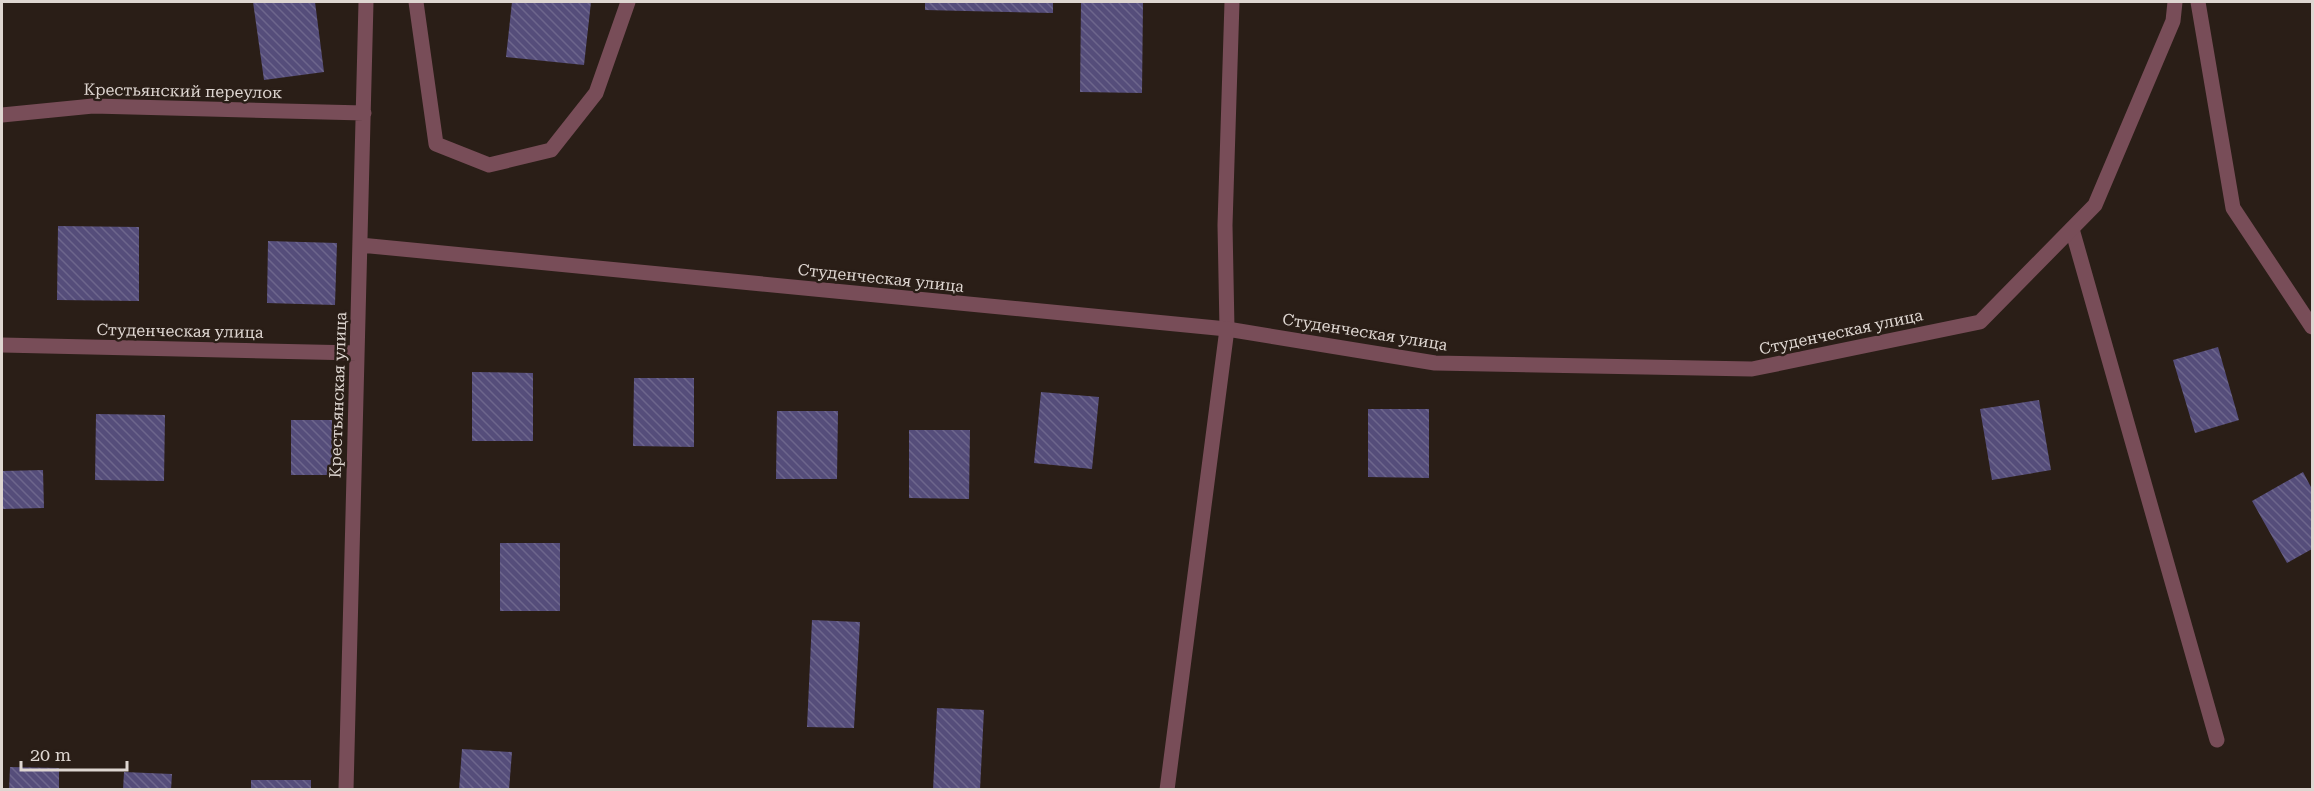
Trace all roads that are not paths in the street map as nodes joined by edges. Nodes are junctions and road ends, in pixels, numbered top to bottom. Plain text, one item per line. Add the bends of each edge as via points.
1 (366, 2) edge
2 (416, 2) edge
3 (628, 2) edge
4 (1232, 2) edge
5 (2175, 2) edge
6 (2198, 2) edge
7 (364, 113) junction
8 (2, 115) edge
9 (2072, 229) junction
10 (360, 245) junction
11 (2313, 327) edge
12 (1227, 329) junction
13 (2, 345) edge
14 (357, 352) junction
15 (2217, 740) dead end
16 (345, 789) edge
17 (1167, 789) edge

1 - 7 street, Крестьянская улица
2 - 3 street via 436,144 489,165 551,150 596,93
4 - 12 street via 1225,225
5 - 9 street, Студенческая улица via 2173,21 2096,205
6 - 11 street via 2233,208
7 - 8 street, Крестьянский переулок via 93,106
7 - 10 street, Крестьянская улица
9 - 12 street, Студенческая улица via 1980,322 1752,369 1435,363
9 - 15 street
10 - 12 street, Студенческая улица
10 - 14 street, Крестьянская улица
12 - 17 street
13 - 14 street, Студенческая улица
14 - 16 street, Крестьянская улица

